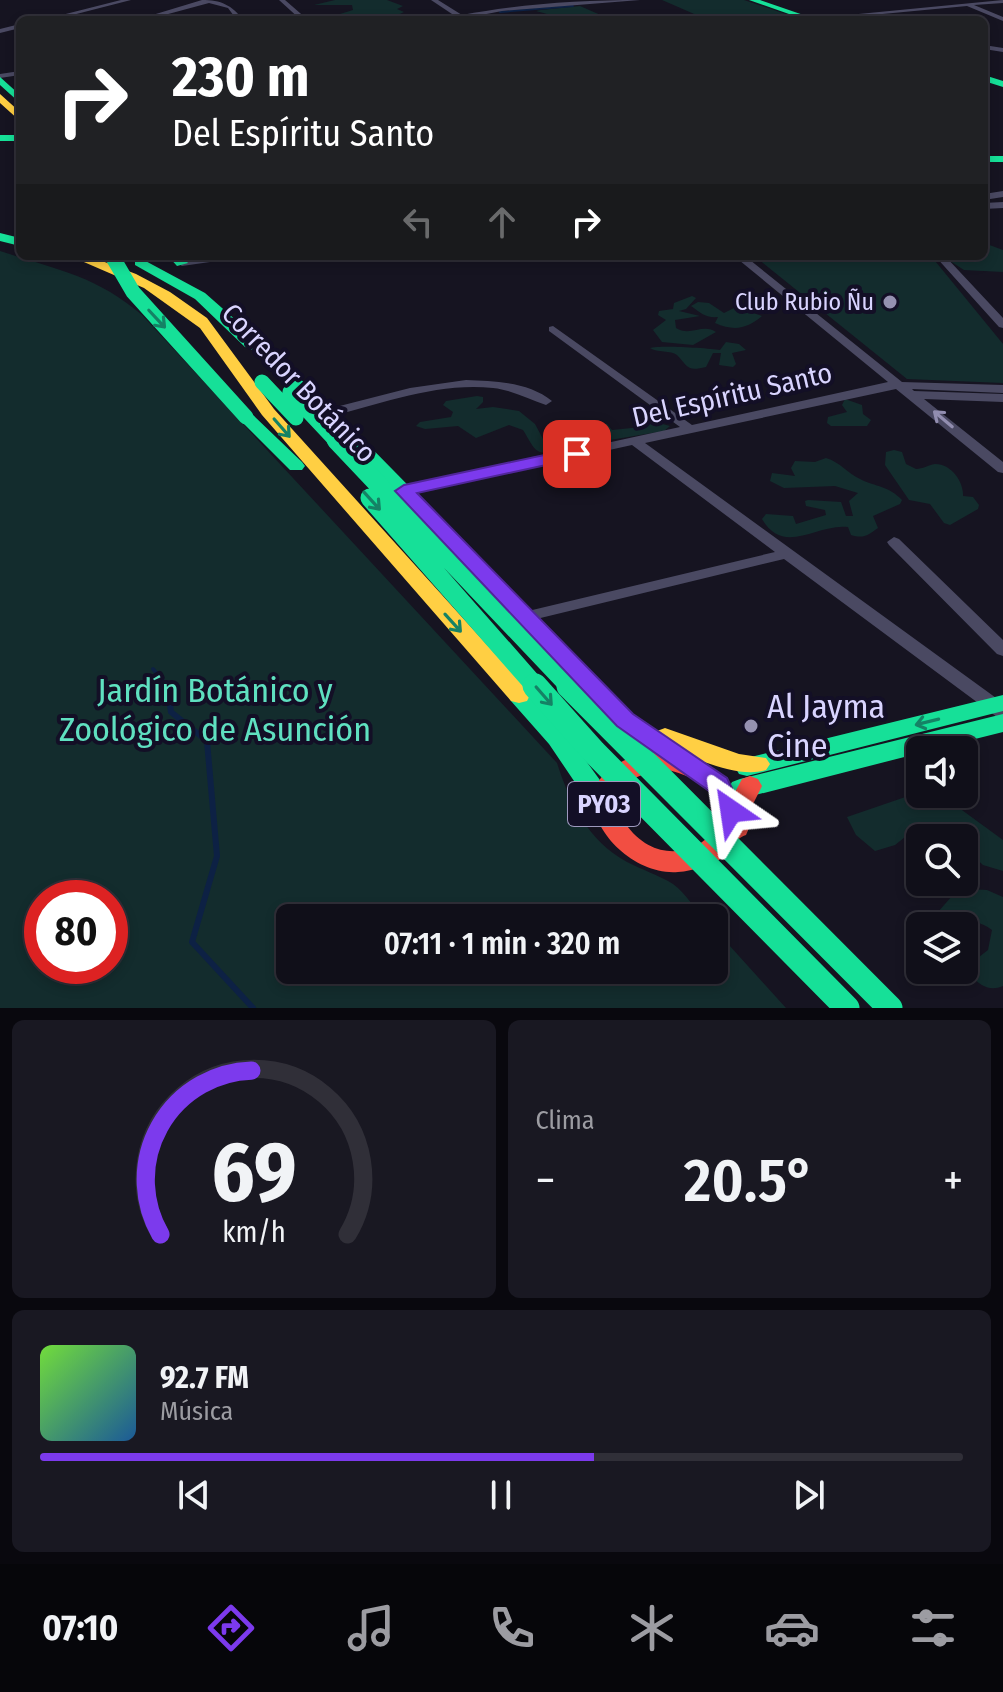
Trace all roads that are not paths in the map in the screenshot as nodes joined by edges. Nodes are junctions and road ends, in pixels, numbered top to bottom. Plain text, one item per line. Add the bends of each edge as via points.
1 (99, 0) edge
2 (128, 0) edge
3 (208, 0) edge
4 (282, 0) edge
5 (434, 0) edge
6 (637, 0) edge
7 (753, 0) edge
8 (767, 0) edge
9 (953, 0) edge
10 (611, 1) edge
11 (1003, 1) edge
12 (114, 3) junction
13 (966, 5) junction
14 (883, 6) dead end
15 (494, 11) junction
16 (897, 11) junction
17 (61, 16) edge
18 (153, 16) edge
19 (237, 16) edge
20 (300, 16) edge
21 (460, 16) edge
22 (472, 16) edge
23 (503, 16) edge
24 (807, 16) edge
25 (809, 16) edge
26 (847, 16) edge
27 (1003, 21) edge
28 (0, 78) edge
29 (16, 96) edge
30 (0, 97) edge
31 (16, 114) edge
32 (87, 260) edge
33 (114, 260) edge
34 (134, 260) edge
35 (178, 260) edge
36 (744, 260) edge
37 (944, 260) edge
38 (225, 314) junction
39 (202, 321) junction
40 (1003, 325) edge
41 (553, 329) dead end
42 (242, 333) junction
43 (901, 384) junction
44 (882, 388) junction
45 (1003, 389) edge
46 (914, 395) junction
47 (1003, 398) edge
48 (546, 401) dead end
49 (328, 413) junction
50 (690, 429) junction
51 (634, 441) junction
52 (1003, 469) edge
53 (404, 491) junction
54 (894, 542) dead end
55 (789, 553) junction
56 (430, 598) junction
57 (524, 617) junction
58 (1003, 650) edge
59 (1000, 707) edge
60 (625, 720) junction
61 (1003, 723) edge
62 (758, 764) junction
63 (688, 765) junction
64 (604, 805) junction
65 (733, 822) junction
66 (672, 862) junction
67 (847, 1008) edge
68 (862, 1008) edge
69 (877, 1008) edge
70 (890, 1008) edge

1 - 12 street
2 - 12 street
3 - 18 street
3 - 19 street via 233,9
4 - 20 street
5 - 21 street
6 - 10 street
7 - 24 main road
8 - 25 main road
9 - 13 street
10 - 15 street
11 - 13 street
12 - 17 street
13 - 16 street
13 - 27 street
14 - 16 street
15 - 22 street
15 - 23 street
16 - 26 street
28 - 29 main road
30 - 31 main road
32 - 39 main road, Corredor Botánico / PY03 via 142,280
33 -> 56 main road, bridge via 133,292 246,417
34 - 38 main road, Corredor Botánico / PY03 via 178,279
35 - 38 main road
36 - 43 street
37 - 40 street
38 - 42 main road, Corredor Botánico / PY03
39 -> 56 main road, PY03 via 268,412
39 -> 67 main road, Corredor Botánico, bridge via 374,503 594,752
41 - 50 street
42 - 49 main road, PY03
42 - 70 main road, Corredor Botánico, bridge via 290,392 627,747
43 - 44 street, Del Espíritu Santo
43 - 45 street, Del Espíritu Santo
43 - 46 street
44 - 46 street, Del Espíritu Santo
44 - 50 street, Del Espíritu Santo
46 - 47 street, Del Espíritu Santo
52 -> 46 street
48 - 49 street via 530,391 461,382
49 - 53 main road, PY03
50 - 51 street, Del Espíritu Santo
51 - 53 street, Del Espíritu Santo
51 - 55 street
53 - 57 main road, PY03
54 - 58 street
55 - 57 street
55 - 59 street
56 -> 64 main road, PY03 via 557,738
57 - 60 main road, PY03
59 -> 62 main road
60 - 62 main road via 715,756
60 - 63 main road, PY03
61 - 65 main road via 750,786 736,793
62 - 63 main road via 723,770
63 - 64 main road, PY03 via 665,760 630,766 607,789
63 - 65 main road, PY03 via 718,785
64 - 66 main road, PY03 via 623,844
65 - 66 main road via 717,848 704,857
65 - 69 main road via 731,865
66 - 68 main road, PY03 via 724,872

